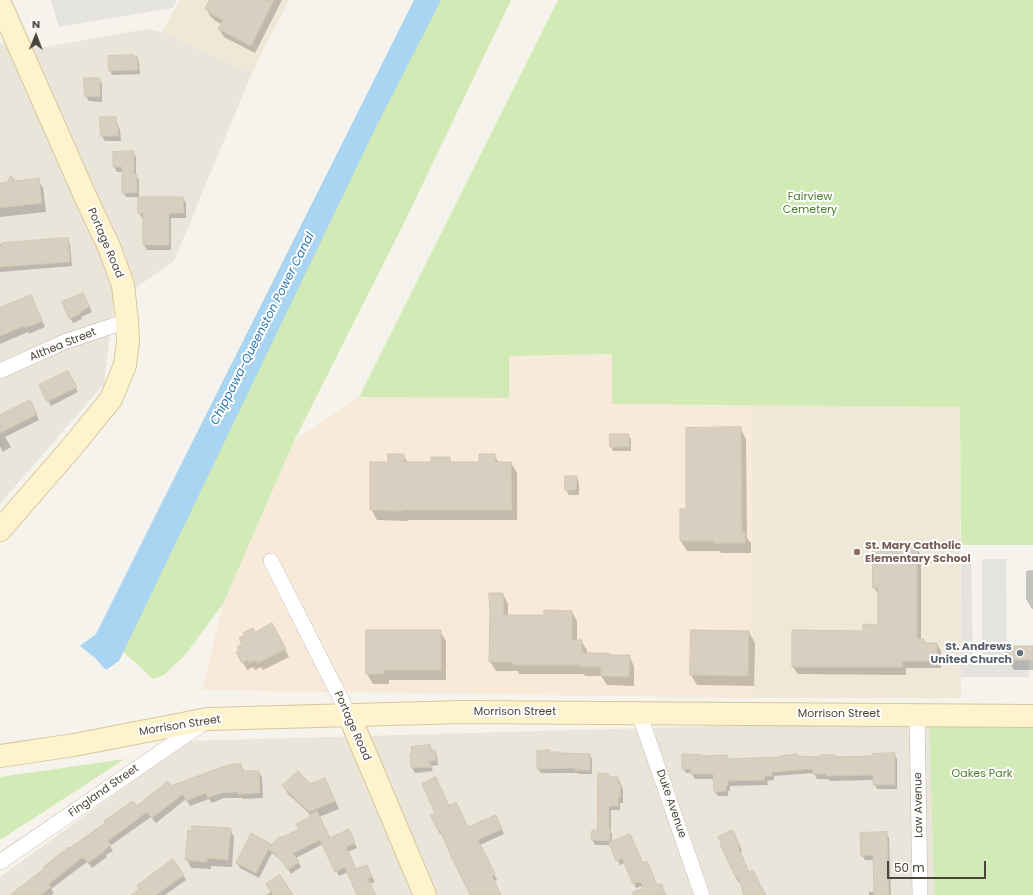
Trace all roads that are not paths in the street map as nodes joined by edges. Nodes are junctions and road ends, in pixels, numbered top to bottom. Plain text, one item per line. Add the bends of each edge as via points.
1 (0, 3) edge
2 (127, 320) junction
3 (0, 372) edge
4 (0, 530) edge
5 (270, 561) dead end
6 (639, 713) junction
7 (917, 714) junction
8 (349, 715) junction
9 (1033, 716) edge
10 (208, 719) junction
11 (0, 756) edge
12 (0, 862) edge
13 (425, 895) edge
14 (702, 895) edge
15 (920, 895) edge

1 - 2 street, Portage Road via 110,249 123,285
2 - 3 street, Althea Street via 64,342
2 - 4 street, Portage Road via 128,342 124,365 111,399
5 - 8 street, Portage Road
6 - 7 street, Morrison Street
6 - 8 street, Morrison Street via 463,712
6 - 14 street, Duke Avenue
7 - 9 street, Morrison Street
7 - 15 street, Law Avenue
8 - 10 street, Morrison Street
8 - 13 street, Portage Road
10 - 11 street, Morrison Street via 74,745
10 - 12 street, Fingland Street

